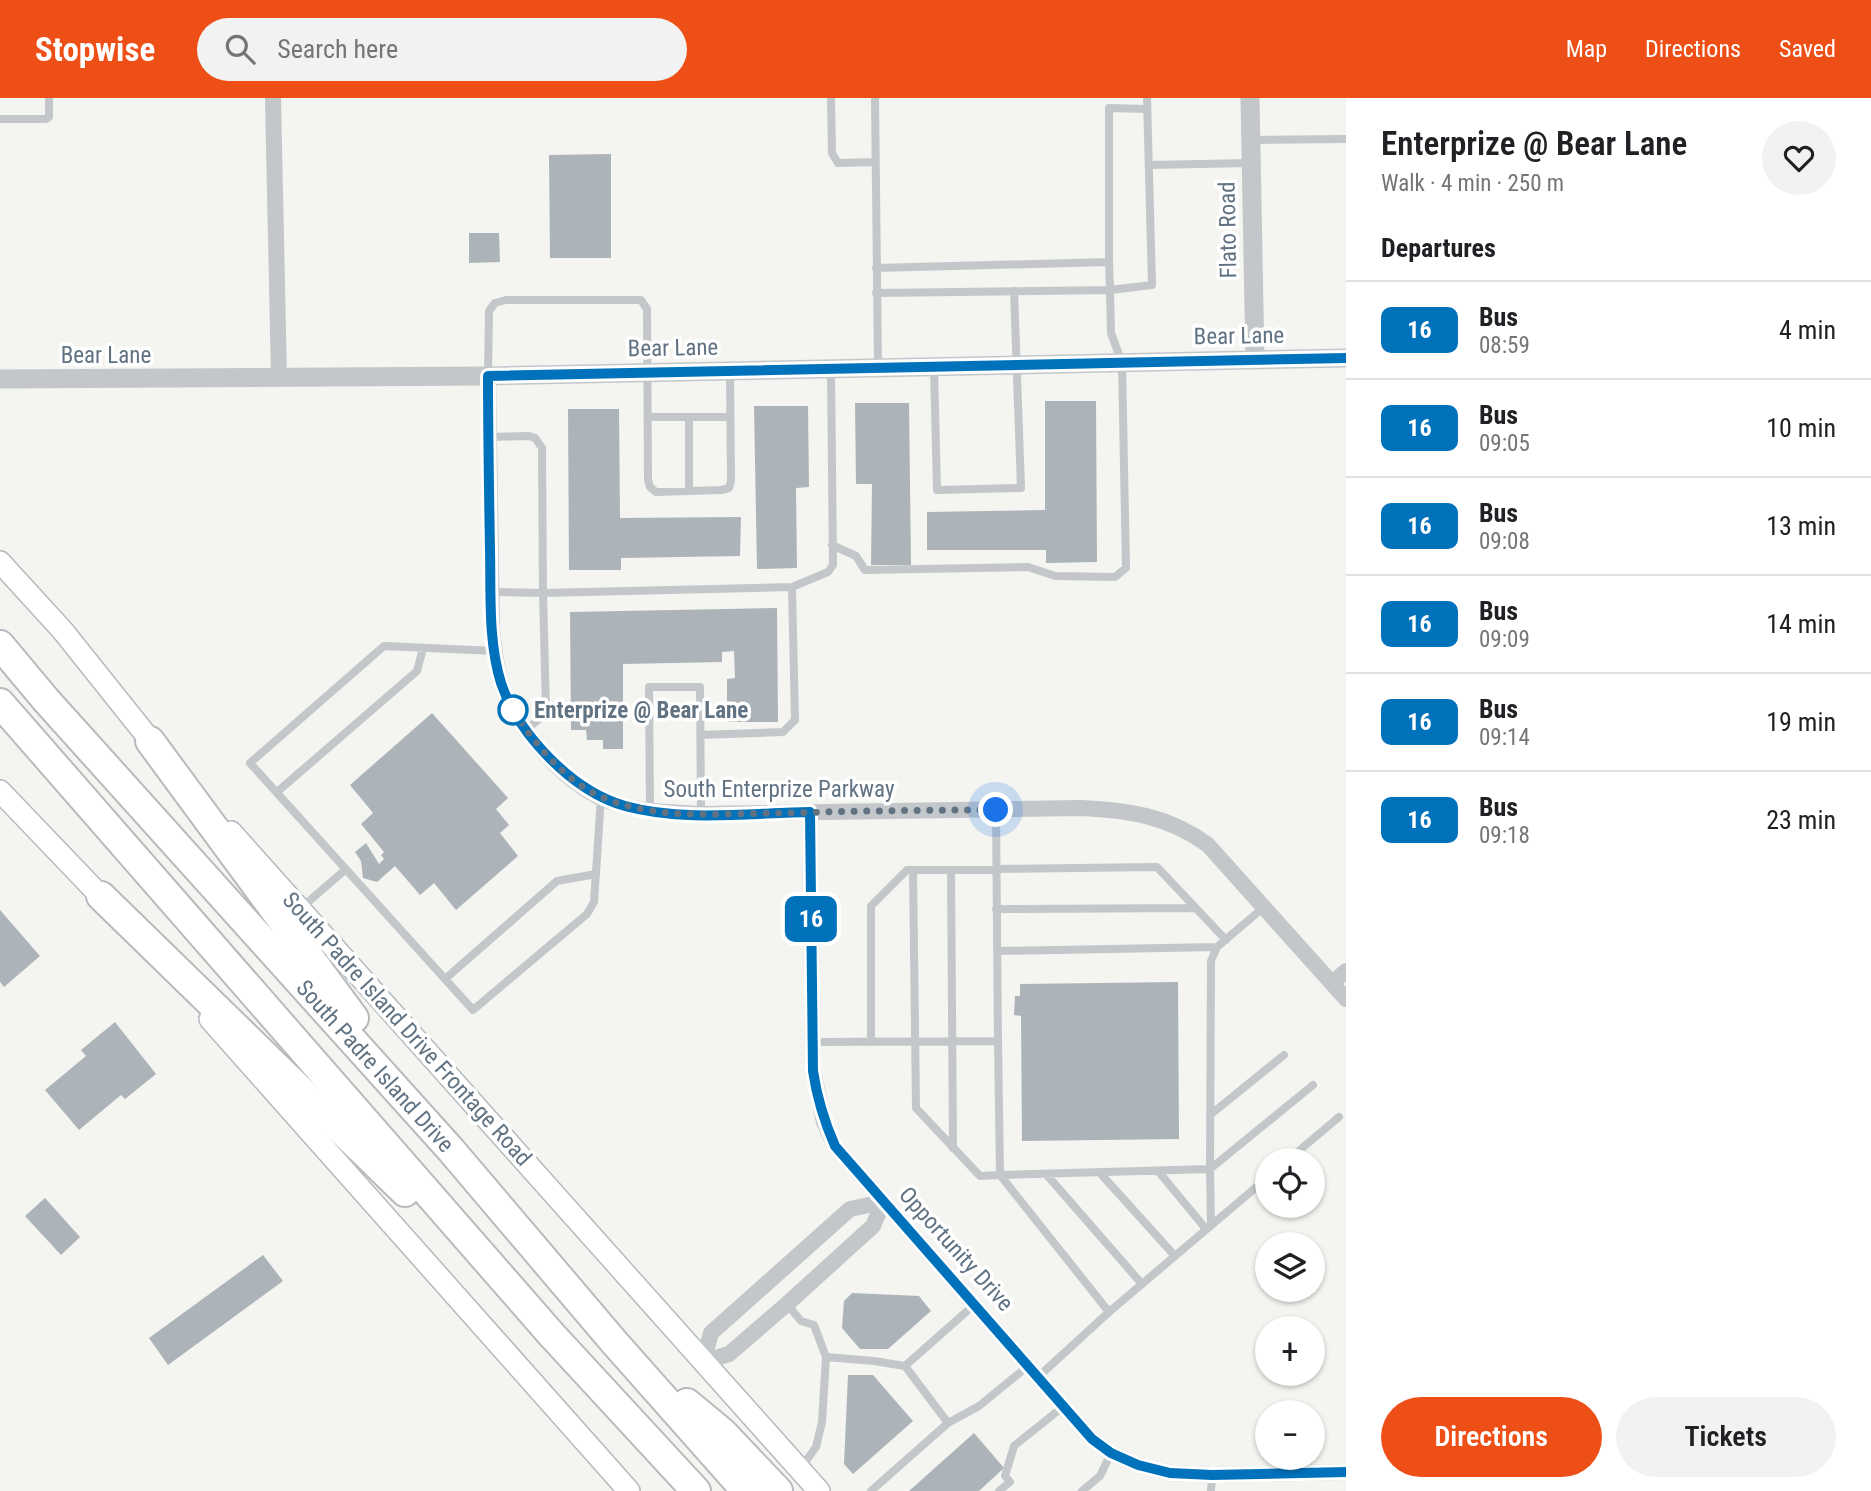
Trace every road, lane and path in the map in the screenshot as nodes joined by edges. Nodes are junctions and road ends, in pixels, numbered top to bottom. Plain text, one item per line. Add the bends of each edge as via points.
1 (49, 98) edge
2 (274, 98) edge
3 (831, 98) edge
4 (875, 98) edge
5 (1147, 98) edge
6 (1250, 98) edge
7 (1147, 109) junction
8 (0, 119) edge
9 (1346, 139) edge
10 (1251, 140) junction
11 (875, 162) junction
12 (1251, 163) junction
13 (1149, 165) junction
14 (1109, 261) junction
15 (876, 268) junction
16 (1110, 290) junction
17 (1014, 291) junction
18 (876, 293) junction
19 (1346, 358) edge
20 (1255, 360) junction
21 (1122, 363) junction
22 (1018, 365) junction
23 (934, 367) junction
24 (831, 369) junction
25 (878, 369) junction
26 (730, 371) junction
27 (649, 373) junction
28 (488, 376) junction
29 (0, 379) edge
30 (279, 379) junction
31 (730, 416) junction
32 (649, 417) junction
33 (689, 417) junction
34 (488, 437) junction
35 (689, 491) junction
36 (832, 545) junction
37 (0, 562) edge
38 (792, 587) junction
39 (491, 593) junction
40 (543, 593) junction
41 (0, 645) edge
42 (423, 648) junction
43 (495, 651) junction
44 (0, 703) edge
45 (526, 730) junction
46 (701, 734) junction
47 (150, 741) junction
48 (0, 791) edge
49 (277, 792) junction
50 (601, 797) junction
51 (996, 810) junction
52 (650, 812) junction
53 (810, 812) junction
54 (701, 814) junction
55 (346, 869) junction
56 (996, 869) junction
57 (914, 870) junction
58 (951, 870) junction
59 (596, 874) junction
60 (101, 896) junction
61 (1264, 907) junction
62 (1195, 908) junction
63 (300, 909) junction
64 (996, 909) junction
65 (1226, 940) junction
66 (1217, 947) junction
67 (997, 951) junction
68 (1346, 971) edge
69 (445, 979) junction
70 (1332, 983) junction
71 (1346, 999) edge
72 (998, 1041) junction
73 (812, 1042) junction
74 (872, 1042) junction
75 (914, 1042) junction
76 (952, 1042) junction
77 (1284, 1055) dead end
78 (1313, 1085) dead end
79 (1210, 1115) junction
80 (1339, 1117) dead end
81 (953, 1148) junction
82 (1302, 1148) edge
83 (451, 1150) junction
84 (1210, 1170) junction
85 (1158, 1171) junction
86 (1100, 1172) junction
87 (1046, 1174) junction
88 (1000, 1175) junction
89 (1255, 1188) edge
90 (883, 1202) junction
91 (1209, 1228) junction
92 (1175, 1256) junction
93 (1142, 1284) junction
94 (787, 1304) junction
95 (975, 1304) junction
96 (1109, 1312) junction
97 (551, 1334) junction
98 (614, 1342) junction
99 (826, 1357) junction
100 (703, 1362) junction
101 (905, 1366) junction
102 (1033, 1372) junction
103 (1063, 1406) junction
104 (948, 1423) junction
105 (1111, 1453) junction
106 (800, 1470) junction
107 (1346, 1472) edge
108 (1211, 1483) edge
109 (629, 1491) edge
110 (696, 1491) edge
111 (746, 1491) edge
112 (778, 1491) edge
113 (819, 1491) edge
114 (871, 1491) edge
115 (999, 1491) edge
116 (1082, 1491) edge

1 - 8 lane via 46,119
2 - 30 street
3 - 11 lane via 832,153 838,163
4 - 11 lane
5 - 7 lane
6 - 10 street, Flato Road
7 - 13 lane
7 - 14 lane via 1108,108
9 - 10 lane
10 - 12 street, Flato Road
11 - 15 lane
12 - 13 lane
12 - 20 street, Flato Road
13 - 16 lane via 1152,285
14 - 15 lane
14 - 16 lane
15 - 18 lane
16 - 17 lane
16 - 21 lane via 1111,332
17 - 18 lane
17 - 22 lane
18 - 25 lane
19 - 20 street, Bear Lane
20 - 21 street, Bear Lane
21 - 22 street, Bear Lane
21 - 36 lane via 1126,568 1115,578 1055,576 1028,567 865,570 856,556
22 - 23 street, Bear Lane
22 - 23 lane via 1021,488 937,490
23 - 25 street, Bear Lane
24 - 25 street, Bear Lane
24 - 26 street, Bear Lane
24 - 36 lane
26 - 27 street, Bear Lane
26 - 31 lane
27 - 28 street, Bear Lane
27 - 28 lane via 647,309 641,300 506,300 489,311
27 - 32 lane
28 - 30 street, Bear Lane
28 - 34 street, South Enterprize Parkway
29 - 30 street, Bear Lane
31 - 33 lane
31 - 35 lane via 729,488
32 - 33 lane
32 - 35 lane via 650,487 656,492
33 - 35 lane
34 - 39 street, South Enterprize Parkway
34 - 40 lane via 529,436 542,448
36 - 38 lane via 828,572
37 - 47 main road, South Padre Island Drive Frontage Road via 63,631
38 - 40 lane
38 - 46 lane via 795,720 783,732
39 - 40 lane
39 - 43 street, South Enterprize Parkway
40 - 45 lane via 546,710
41 - 83 highway, South Padre Island Drive
42 - 43 lane
42 - 49 lane via 417,671
42 - 49 lane via 384,646 250,763
43 - 45 street, South Enterprize Parkway via 510,706
44 - 97 highway, South Padre Island Drive
45 - 50 street, South Enterprize Parkway via 561,769
46 - 52 lane via 701,687 649,687
46 - 54 lane
47 - 63 main road, South Padre Island Drive Frontage Road
47 - 83 highway
48 - 60 main road
49 - 55 lane
50 - 52 street, South Enterprize Parkway
50 - 59 lane
51 - 53 street, South Enterprize Parkway
51 - 56 lane
51 - 61 street, South Enterprize Parkway via 1110,809 1164,820 1208,845
52 - 54 street, South Enterprize Parkway
53 - 54 street, South Enterprize Parkway
53 - 73 street, Opportunity Drive
55 - 63 lane
55 - 69 lane
56 - 58 lane
56 - 62 lane via 1157,867
56 - 64 lane
57 - 58 lane
57 - 74 lane via 907,870 872,906
57 - 75 lane
58 - 76 lane
59 - 69 lane via 557,881
59 - 69 lane via 594,902 587,914 473,1010
60 - 97 highway
60 - 109 main road
61 - 65 lane
61 - 70 street, South Enterprize Parkway
62 - 64 lane
62 - 65 lane
63 - 100 main road, South Padre Island Drive Frontage Road
64 - 67 lane
65 - 66 lane
66 - 67 lane
66 - 79 lane via 1211,961
67 - 72 lane
68 - 70 street
70 - 71 street, South Enterprize Parkway
72 - 76 lane
72 - 88 lane
73 - 74 lane
73 - 90 street, Opportunity Drive via 814,1082 824,1122 835,1146
74 - 75 lane
75 - 76 lane
75 - 81 lane via 916,1108
76 - 81 lane
77 - 79 lane
78 - 84 lane
79 - 84 lane
80 - 82 lane
81 - 88 lane via 980,1176
83 - 98 highway, South Padre Island Drive
84 - 85 lane
84 - 91 lane
85 - 86 lane
85 - 91 lane
86 - 87 lane
86 - 92 lane
87 - 88 lane
87 - 93 lane
88 - 96 lane
89 - 91 lane
90 - 94 street via 873,1226
90 - 95 street, Opportunity Drive
90 - 100 street via 850,1209 711,1333
91 - 92 lane
92 - 93 lane
93 - 96 lane
94 - 99 lane via 801,1321 814,1325
94 - 100 street via 729,1354
95 - 101 lane
95 - 102 street, Opportunity Drive
96 - 102 lane
97 - 110 highway, South Padre Island Drive
98 - 111 highway, South Padre Island Drive
98 - 112 highway via 722,1432
99 - 101 lane
99 - 106 lane via 822,1422 816,1447
100 - 106 main road, South Padre Island Drive Frontage Road
101 - 104 lane
102 - 103 street, Opportunity Drive
102 - 104 lane
103 - 105 street, Opportunity Drive
103 - 115 lane via 1014,1446 1005,1476 1010,1482
104 - 114 lane
105 - 108 street, Opportunity Drive via 1138,1465
105 - 116 lane via 1100,1476
106 - 113 main road, South Padre Island Drive Frontage Road
107 - 108 street, Opportunity Drive

